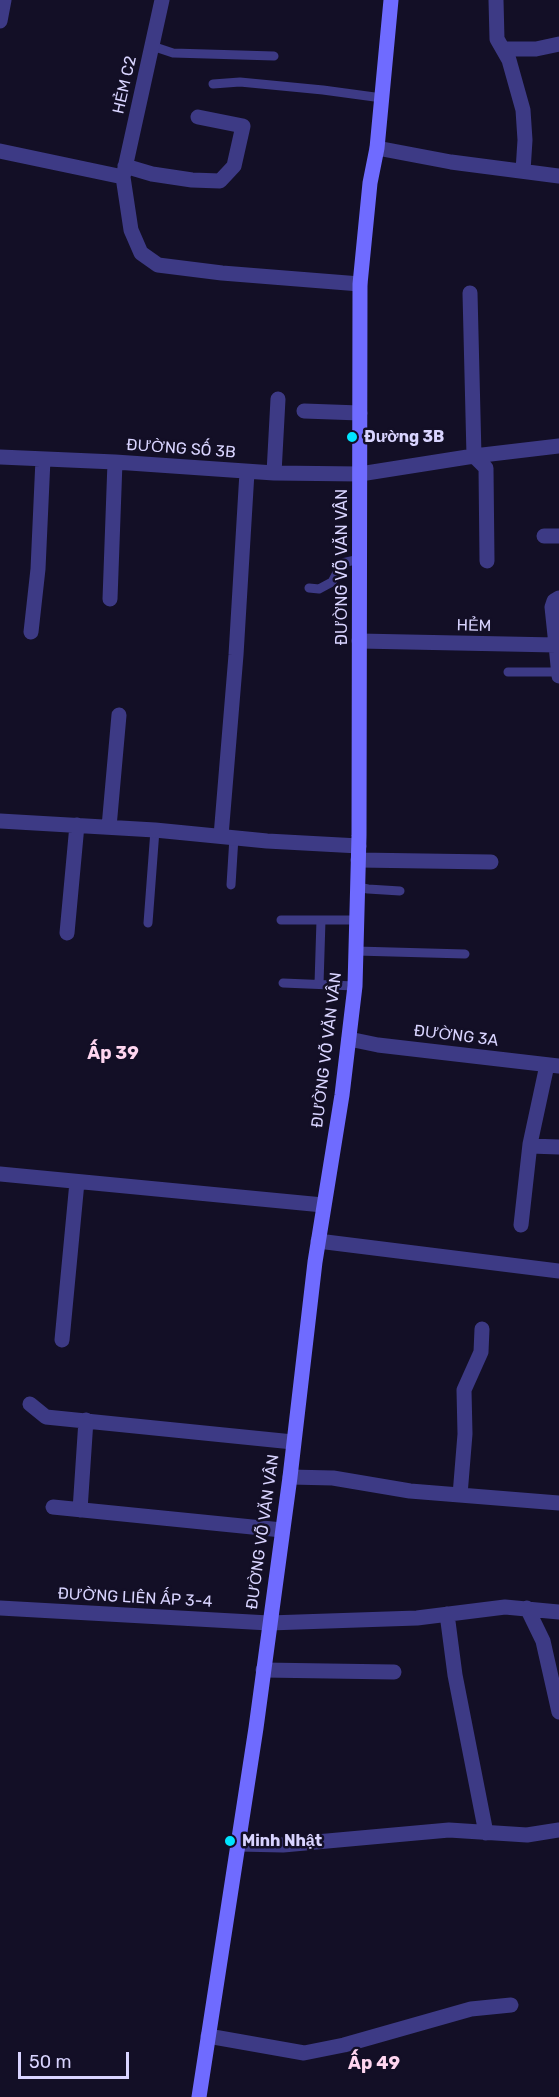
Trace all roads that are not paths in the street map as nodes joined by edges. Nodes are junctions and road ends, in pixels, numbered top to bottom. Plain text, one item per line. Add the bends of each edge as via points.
1 (4, 0) edge
2 (162, 0) edge
3 (391, 0) edge
4 (496, 0) edge
5 (0, 21) edge
6 (559, 44) edge
7 (152, 46) junction
8 (503, 49) junction
9 (274, 56) dead end
10 (213, 84) dead end
11 (382, 98) junction
12 (198, 117) dead end
13 (377, 148) junction
14 (0, 151) edge
15 (124, 171) junction
16 (523, 171) junction
17 (559, 176) edge
18 (360, 284) junction
19 (470, 293) dead end
20 (278, 399) dead end
21 (304, 411) dead end
22 (360, 413) junction
23 (559, 446) edge
24 (474, 456) junction
25 (0, 457) edge
26 (43, 459) junction
27 (115, 462) junction
28 (247, 472) junction
29 (274, 473) junction
30 (360, 474) junction
31 (360, 559) junction
32 (487, 561) dead end
33 (309, 588) dead end
34 (110, 598) dead end
35 (559, 598) edge
36 (31, 632) dead end
37 (359, 641) junction
38 (556, 645) junction
39 (508, 672) dead end
40 (558, 672) edge
41 (559, 676) edge
42 (119, 715) dead end
43 (0, 821) edge
44 (77, 825) junction
45 (109, 827) junction
46 (155, 830) junction
47 (228, 837) junction
48 (358, 853) junction
49 (491, 862) dead end
50 (231, 885) dead end
51 (358, 887) junction
52 (400, 891) dead end
53 (281, 920) dead end
54 (321, 920) junction
55 (357, 920) junction
56 (148, 923) dead end
57 (67, 933) dead end
58 (356, 951) junction
59 (465, 954) dead end
60 (283, 983) dead end
61 (319, 984) junction
62 (355, 986) junction
63 (349, 1039) junction
64 (553, 1066) edge
65 (530, 1146) junction
66 (559, 1147) edge
67 (0, 1174) edge
68 (77, 1182) junction
69 (323, 1204) junction
70 (521, 1225) dead end
71 (318, 1241) junction
72 (559, 1271) edge
73 (482, 1329) dead end
74 (62, 1340) dead end
75 (30, 1404) dead end
76 (86, 1420) junction
77 (293, 1442) junction
78 (290, 1477) junction
79 (460, 1495) junction
80 (559, 1503) edge
81 (53, 1507) dead end
82 (80, 1510) junction
83 (282, 1530) junction
84 (0, 1608) edge
85 (527, 1608) junction
86 (559, 1612) edge
87 (447, 1614) junction
88 (269, 1623) junction
89 (263, 1670) junction
90 (394, 1672) dead end
91 (559, 1712) edge
92 (559, 1830) edge
93 (486, 1833) junction
94 (238, 1844) junction
95 (512, 2005) dead end
96 (208, 2036) junction
97 (199, 2097) edge

1 - 5 street
2 - 7 street, HẺM C2
3 - 11 street, ĐƯỜNG VÕ VĂN VÂN
4 - 8 street via 497,39
6 - 8 street
7 - 9 lane via 173,53
7 - 15 street, HẺM C2
8 - 16 street via 523,110
10 - 11 lane via 250,83
11 - 13 street, ĐƯỜNG VÕ VĂN VÂN
12 - 15 street via 243,126 234,166 220,181
13 - 16 street
13 - 18 street, ĐƯỜNG VÕ VĂN VÂN
14 - 15 street
15 - 18 street via 131,230 141,253 158,265
16 - 17 street
18 - 22 street, ĐƯỜNG VÕ VĂN VÂN
19 - 24 street
20 - 29 street
21 - 22 street
22 - 30 street, ĐƯỜNG VÕ VĂN VÂN
23 - 24 street, ĐƯỜNG SỐ 3B
24 - 30 street, ĐƯỜNG SỐ 3B
24 - 32 street via 486,468
25 - 26 street, ĐƯỜNG SỐ 3B
26 - 27 street, ĐƯỜNG SỐ 3B
26 - 36 street
27 - 28 street, ĐƯỜNG SỐ 3B
27 - 34 street
28 - 29 street, ĐƯỜNG SỐ 3B
28 - 47 street
29 - 30 street, ĐƯỜNG SỐ 3B
30 - 31 street, ĐƯỜNG VÕ VĂN VÂN
31 - 33 lane via 342,563 332,582 319,589
31 - 37 street, ĐƯỜNG VÕ VĂN VÂN
35 - 38 street via 552,607
37 - 38 street, HẺM
37 - 48 street, ĐƯỜNG VÕ VĂN VÂN
38 - 40 street
39 - 40 lane
40 - 41 street
42 - 45 street
43 - 44 street
44 - 45 street
44 - 57 street
45 - 46 street
46 - 47 street
46 - 56 lane
47 - 48 street
47 - 50 lane
48 - 49 street
48 - 51 street, ĐƯỜNG VÕ VĂN VÂN
51 - 52 lane
51 - 55 street, ĐƯỜNG VÕ VĂN VÂN
53 - 54 lane
54 - 55 lane
54 - 61 lane
55 - 58 street, ĐƯỜNG VÕ VĂN VÂN
58 - 59 lane
58 - 62 street, ĐƯỜNG VÕ VĂN VÂN
60 - 61 lane
61 - 62 lane
62 - 63 street, ĐƯỜNG VÕ VĂN VÂN
63 - 64 street, ĐƯỜNG 3A
63 - 69 street, ĐƯỜNG VÕ VĂN VÂN
64 - 65 street
65 - 66 street
65 - 70 street
67 - 68 street
68 - 69 street
68 - 74 street
69 - 71 street, ĐƯỜNG VÕ VĂN VÂN
71 - 72 street
71 - 77 street, ĐƯỜNG VÕ VĂN VÂN
73 - 79 street via 481,1352 464,1390
75 - 76 street via 46,1417
76 - 77 street
76 - 82 street
77 - 78 street, ĐƯỜNG VÕ VĂN VÂN
78 - 79 street via 333,1478
78 - 83 street, ĐƯỜNG VÕ VĂN VÂN
79 - 80 street
81 - 82 street
82 - 83 street
83 - 88 street, ĐƯỜNG VÕ VĂN VÂN
84 - 88 street, ĐƯỜNG LIÊN ẤP 3-4
85 - 86 street, ĐƯỜNG LIÊN ẤP 3-4
85 - 87 street, ĐƯỜNG LIÊN ẤP 3-4
85 - 91 street via 543,1641
87 - 88 street, ĐƯỜNG LIÊN ẤP 3-4
87 - 93 street
88 - 89 street, ĐƯỜNG VÕ VĂN VÂN
89 - 90 street
89 - 94 street, ĐƯỜNG VÕ VĂN VÂN
92 - 93 street via 527,1835
93 - 94 street via 449,1830 294,1844
94 - 96 street, ĐƯỜNG VÕ VĂN VÂN
95 - 96 street via 471,2010 304,2053
96 - 97 street, ĐƯỜNG VÕ VĂN VÂN

